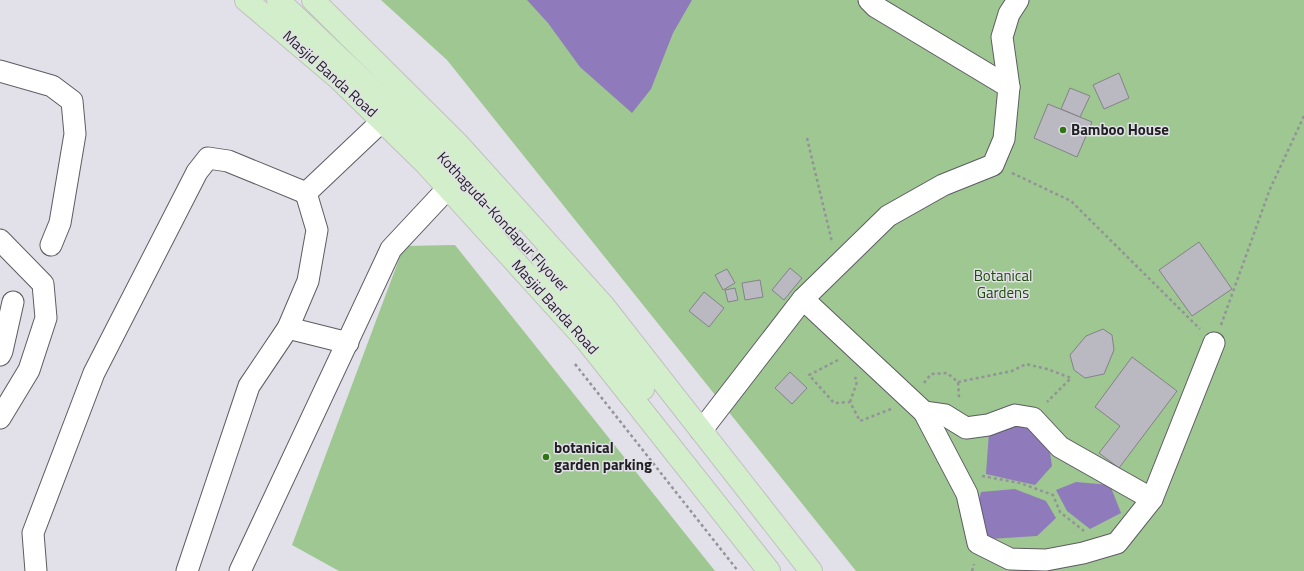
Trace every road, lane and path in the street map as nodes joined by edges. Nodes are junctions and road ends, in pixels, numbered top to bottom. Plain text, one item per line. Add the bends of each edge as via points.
1 (246, 0) edge
2 (278, 0) edge
3 (313, 0) edge
4 (869, 0) edge
5 (1018, 0) edge
6 (0, 71) edge
7 (1009, 87) junction
8 (1304, 116) edge
9 (382, 122) junction
10 (807, 138) dead end
11 (993, 165) junction
12 (448, 188) junction
13 (306, 194) junction
14 (0, 240) edge
15 (51, 246) dead end
16 (838, 266) junction
17 (43, 284) junction
18 (6, 296) edge
19 (804, 299) junction
20 (288, 328) junction
21 (348, 343) junction
22 (1214, 343) junction
23 (0, 355) edge
24 (573, 361) dead end
25 (844, 363) dead end
26 (854, 374) dead end
27 (958, 382) junction
28 (850, 402) junction
29 (918, 406) junction
30 (945, 415) junction
31 (0, 418) edge
32 (1033, 418) junction
33 (701, 431) junction
34 (1005, 480) dead end
35 (1152, 499) junction
36 (1060, 512) dead end
37 (737, 530) junction
38 (36, 571) edge
39 (187, 571) edge
40 (240, 571) edge
41 (738, 571) edge
42 (769, 571) edge
43 (811, 571) edge

1 - 9 main road, Masjid Banda Road via 337,77
2 - 37 main road, Kothaguda-Kondapur Flyover via 470,181 548,265 708,473
3 - 33 main road via 458,144 567,265 603,305
4 - 7 street via 876,7
5 - 7 street via 1009,14 1002,37
6 - 15 street via 52,86 72,101 75,134 60,223
7 - 11 street via 1004,139
8 - 22 path via 1270,190
9 - 12 main road, Masjid Banda Road
9 - 13 street
10 - 16 path
11 - 16 street via 943,185 888,216
11 - 22 path via 1072,201
12 - 21 street via 391,249
12 - 37 main road, Masjid Banda Road via 587,341
13 - 20 street via 317,230 308,281
13 - 38 street via 228,161 208,158 196,172 94,373 33,533
14 - 17 street
16 - 19 street
17 - 18 street via 28,295
17 - 31 street via 46,318 29,370
18 - 23 street
19 - 29 street
19 - 33 street
20 - 21 street
20 - 39 street via 249,386
21 - 40 street
22 - 35 street
24 - 41 path
25 - 28 path via 837,360 809,375 834,403
26 - 28 path via 857,382
27 - 29 path via 947,373 931,374 923,384
27 - 30 path via 959,396
27 - 32 path via 1012,371 1026,364 1071,378
28 - 29 path via 860,421
29 - 30 street
29 - 35 street via 967,494 978,543 1010,559 1046,560 1118,544
30 - 32 street via 966,428 988,425 1015,415
32 - 35 street via 1060,447
33 - 43 main road
34 - 36 path via 1053,495
37 - 42 main road, Masjid Banda Road

